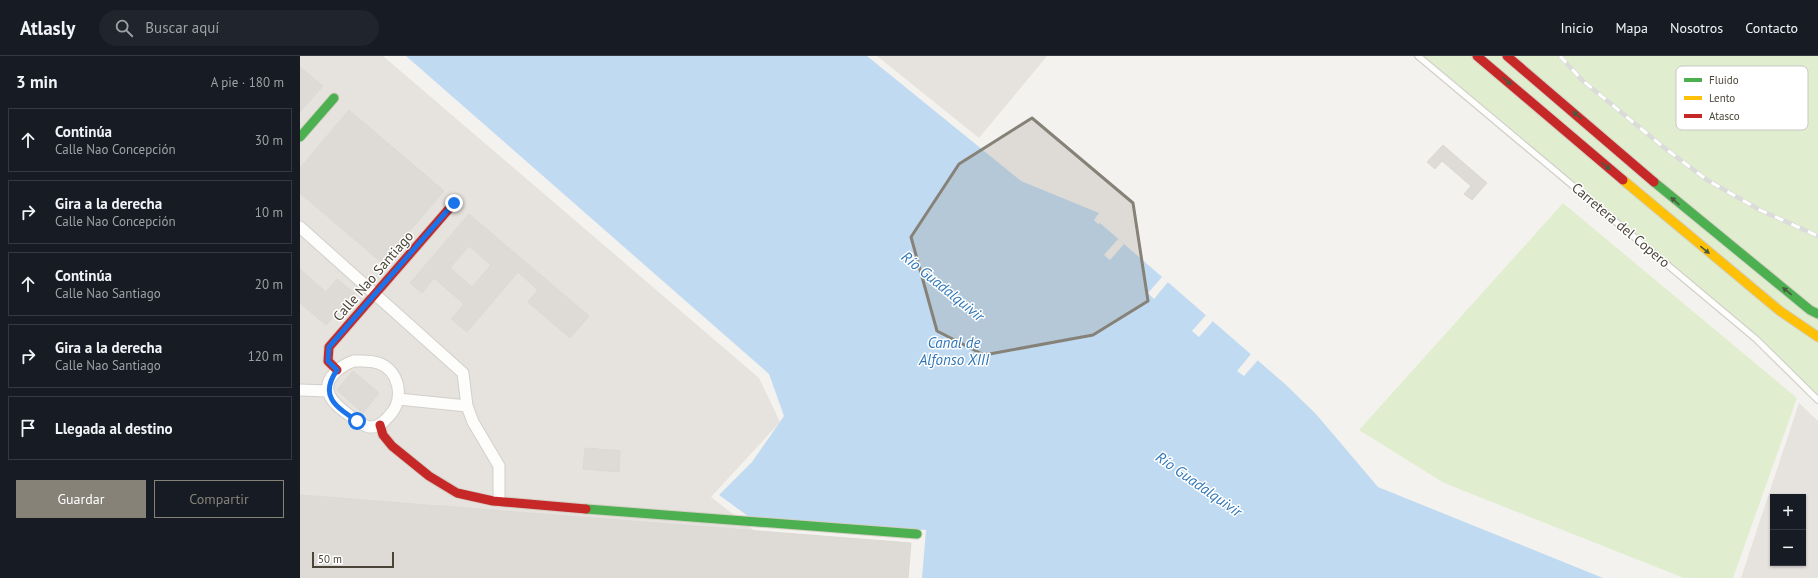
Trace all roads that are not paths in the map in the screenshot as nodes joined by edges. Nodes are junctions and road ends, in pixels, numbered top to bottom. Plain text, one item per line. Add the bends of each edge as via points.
1 (1418, 56) edge
2 (1477, 56) edge
3 (1507, 56) edge
4 (334, 98) dead end
5 (300, 137) edge
6 (454, 203) dead end
7 (300, 227) edge
8 (376, 295) junction
9 (1818, 314) edge
10 (1818, 337) edge
11 (337, 370) junction
12 (300, 390) edge
13 (328, 391) junction
14 (398, 399) junction
15 (1818, 400) edge
16 (467, 406) junction
17 (380, 425) junction
18 (499, 501) junction
19 (917, 534) dead end

1 - 15 lane, Carretera del Copero via 1756,339
2 -> 10 main road via 1780,312
9 -> 3 main road via 1681,206
4 - 5 main road
6 - 8 main road, Calle Nao Santiago
7 - 8 street
8 - 11 main road, Calle Nao Santiago via 329,347 328,361
8 - 16 street via 463,373
11 - 13 street via 330,380
11 - 14 street via 354,361 380,363 396,378 399,388
12 - 13 street
13 - 17 street via 344,412 357,421 369,427
14 - 16 street
14 - 17 street via 393,412
16 - 18 street via 473,422 499,466
17 - 18 main road via 387,441 442,486 459,493
18 - 19 main road

